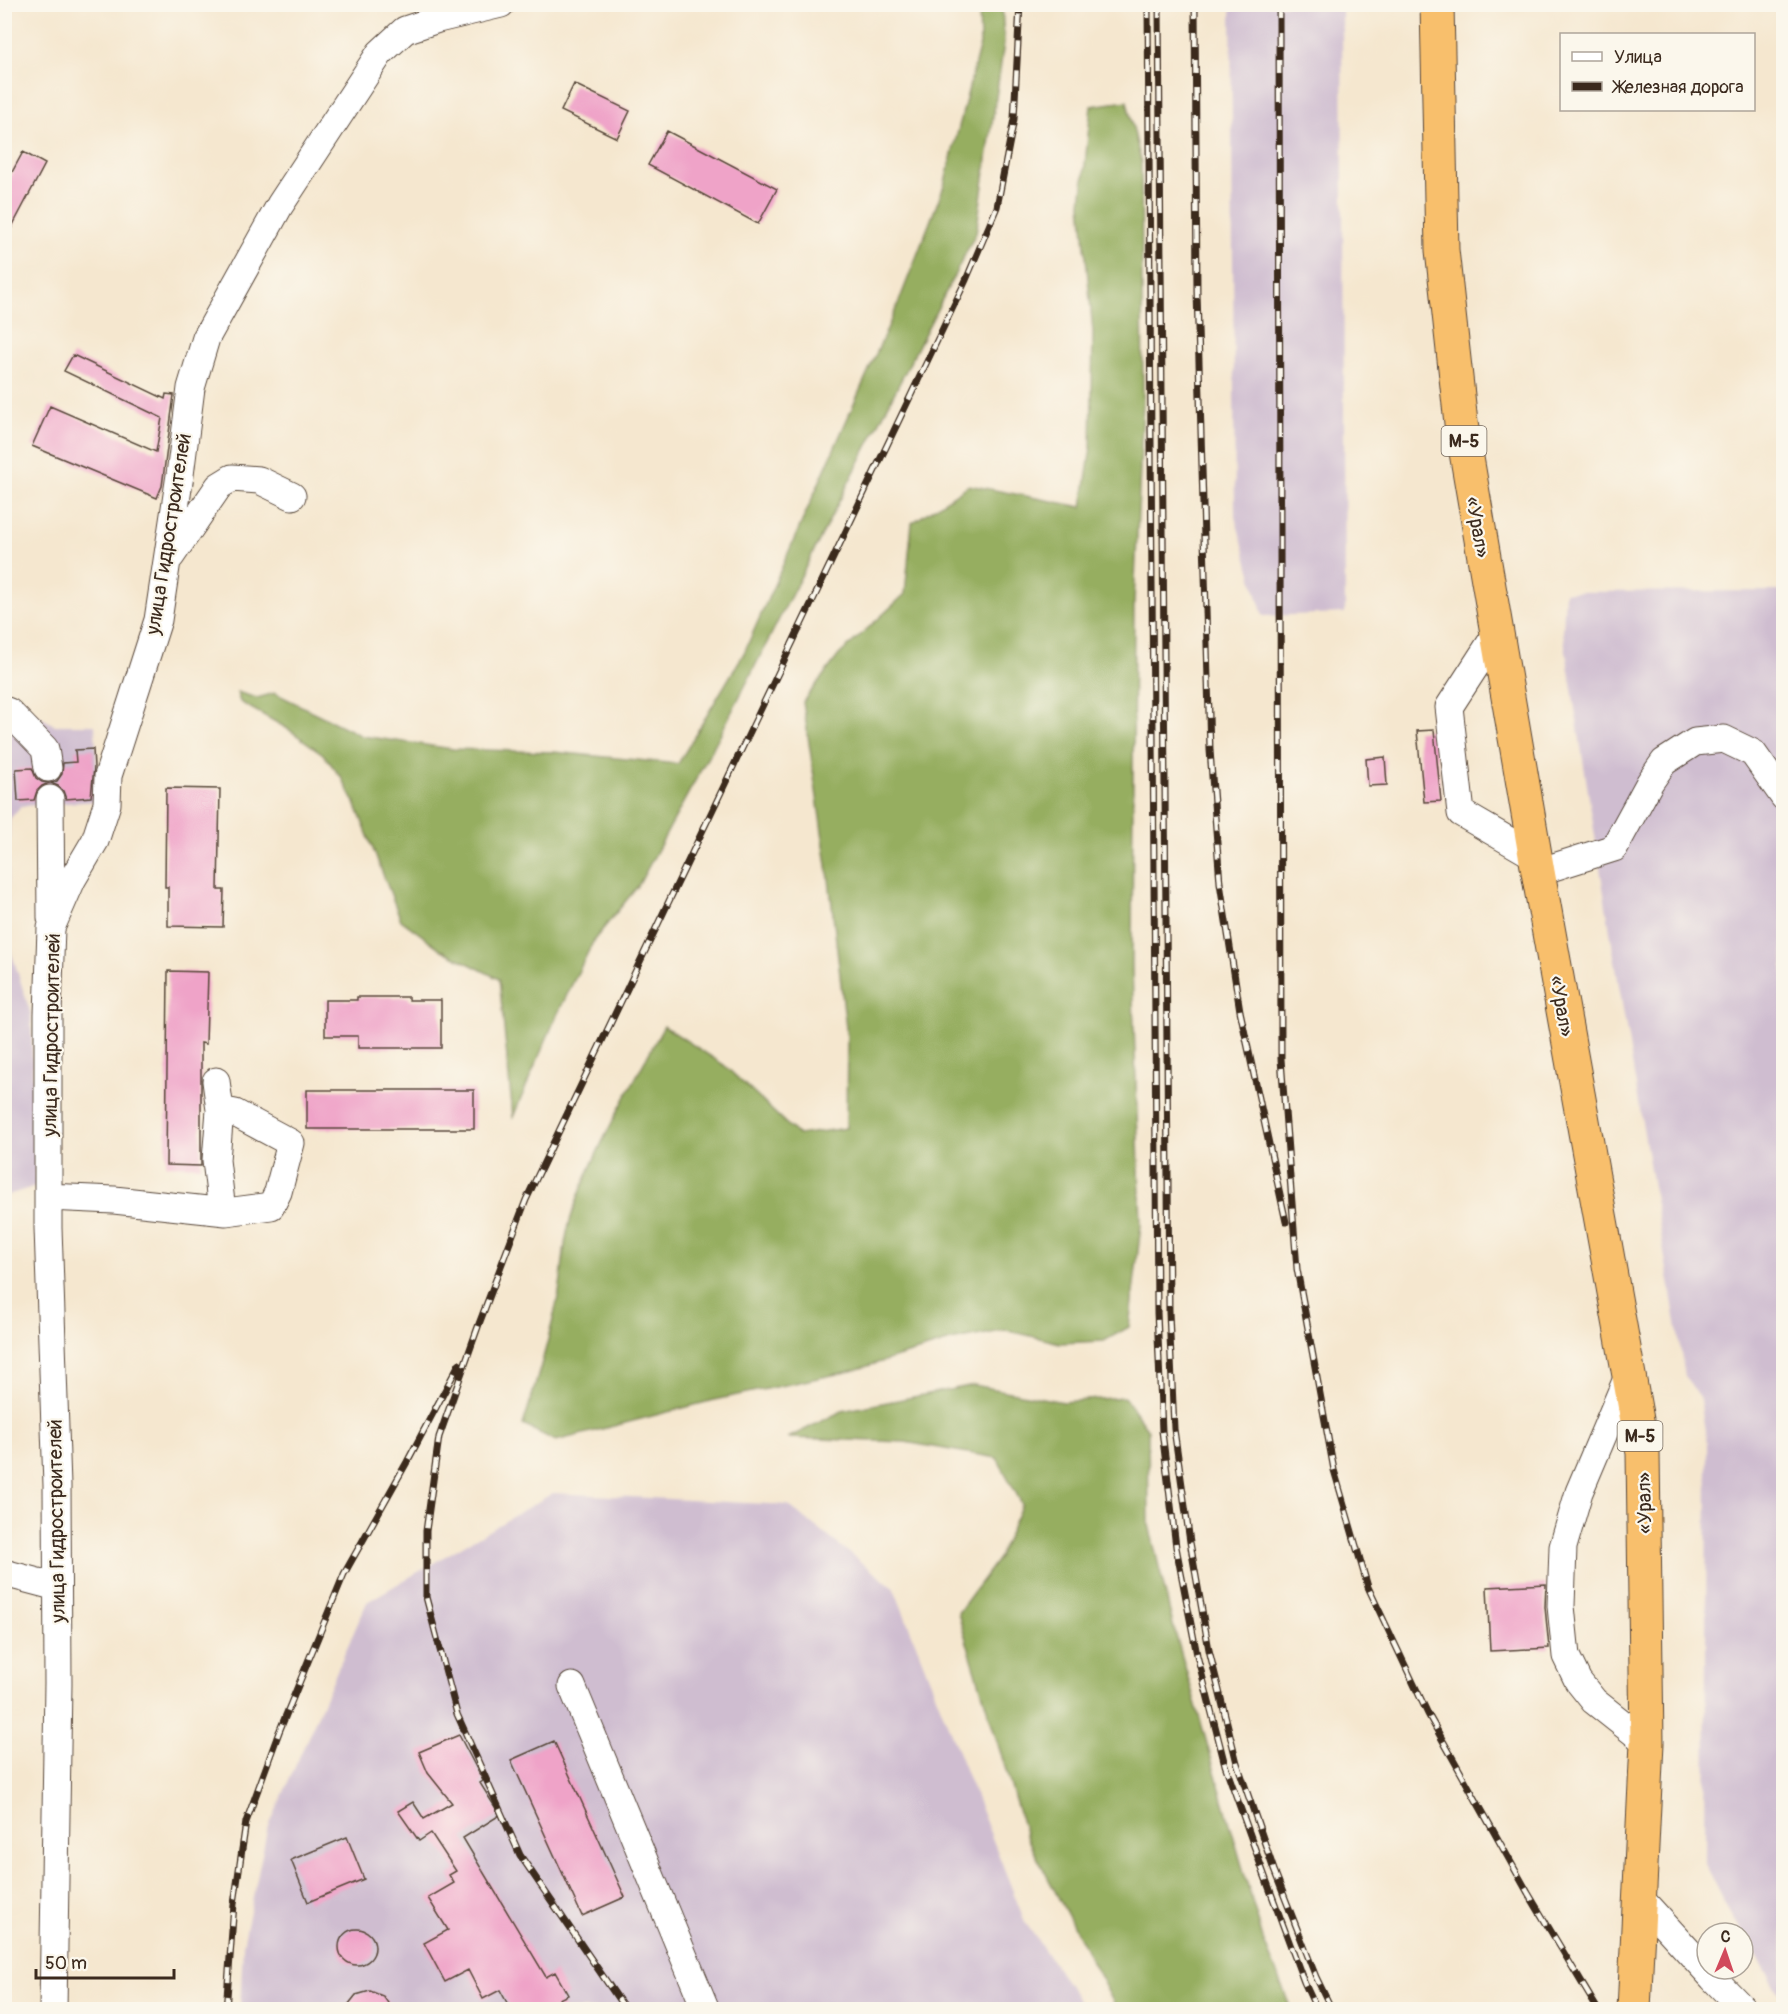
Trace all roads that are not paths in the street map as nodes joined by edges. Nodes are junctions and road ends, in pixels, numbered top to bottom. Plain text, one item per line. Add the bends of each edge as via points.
1 (501, 4) edge
2 (1437, 4) edge
3 (292, 496) dead end
4 (167, 561) junction
5 (1497, 633) junction
6 (4, 710) edge
7 (48, 768) dead end
8 (1784, 797) edge
9 (50, 799) dead end
10 (1536, 864) junction
11 (51, 928) junction
12 (216, 1081) dead end
13 (220, 1110) junction
14 (48, 1197) junction
15 (222, 1211) junction
16 (1629, 1374) junction
17 (4, 1573) edge
18 (57, 1587) junction
19 (572, 1686) dead end
20 (1647, 1743) junction
21 (1639, 1897) junction
22 (53, 2010) edge
23 (706, 2010) edge
24 (1635, 2010) edge
25 (1744, 2010) edge

1 - 4 street, улица Гидростроителей via 405,30 380,53 280,206 206,338 191,387
2 - 5 highway, «Урал» / М-5 via 1442,250 1461,423
3 - 4 street via 259,480 232,478 219,486
4 - 11 street, улица Гидростроителей via 158,620 108,776 108,804 95,841
5 - 10 highway, «Урал» / М-5
5 - 10 street via 1449,707 1461,813
6 - 7 street via 45,749
8 - 10 street via 1753,753 1724,739 1695,742 1664,762 1614,848
9 - 11 street
10 - 16 highway, «Урал» / М-5
11 - 14 street, улица Гидростроителей
12 - 13 street
13 - 15 street via 216,1160
13 - 15 street via 235,1113 291,1143 271,1206
14 - 15 street
14 - 18 street, улица Гидростроителей
16 - 20 highway, «Урал» / М-5 via 1643,1453
16 - 20 street via 1601,1437 1563,1547 1561,1606 1566,1656 1578,1681 1594,1701
17 - 18 street
18 - 22 street, улица Гидростроителей
19 - 23 street
20 - 21 highway, «Урал» / М-5
21 - 24 highway, «Урал» / М-5
21 - 25 street

